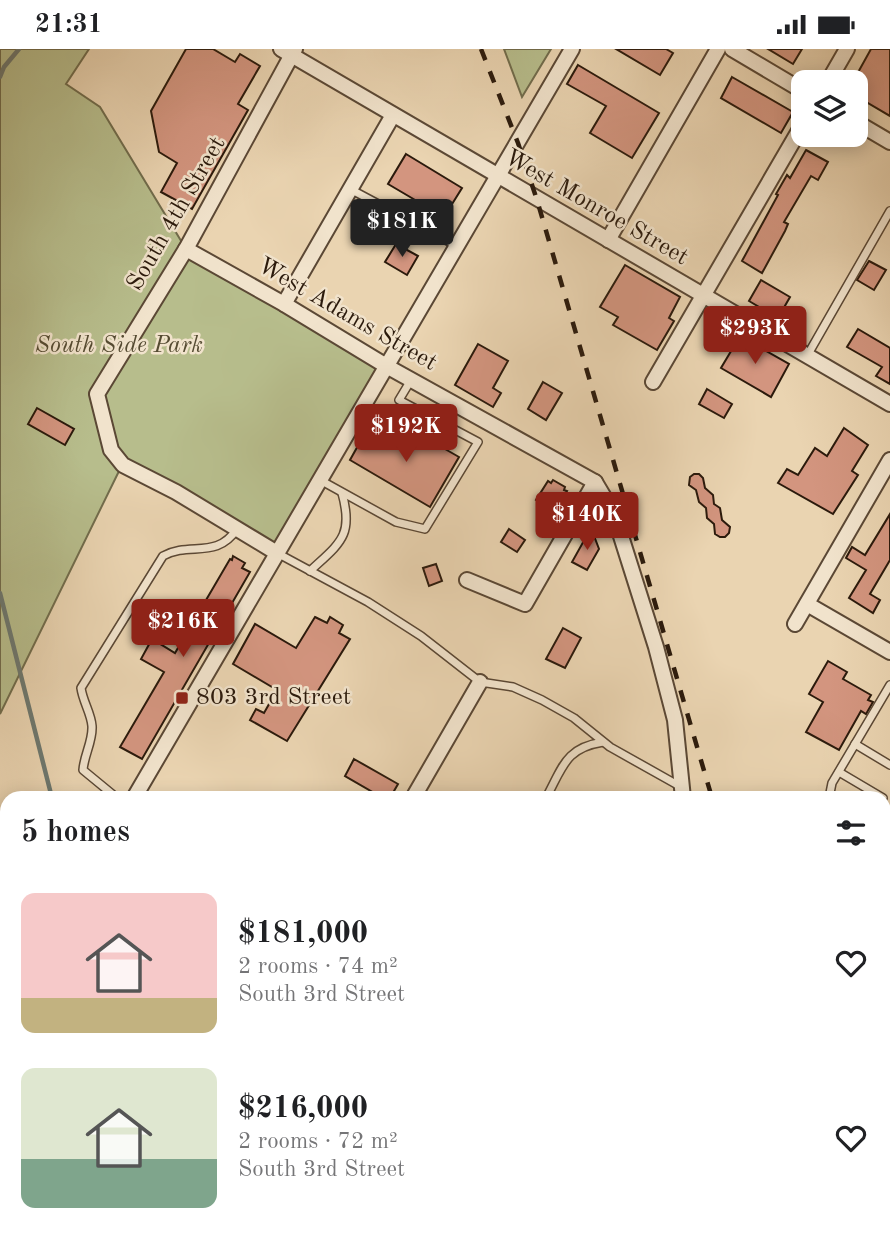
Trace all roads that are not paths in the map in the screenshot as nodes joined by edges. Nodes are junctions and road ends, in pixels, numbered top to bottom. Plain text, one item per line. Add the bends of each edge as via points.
1 (572, 49) edge
2 (718, 49) edge
3 (733, 49) edge
4 (847, 49) edge
5 (289, 51) edge
6 (835, 70) edge
7 (791, 84) edge
8 (393, 114) junction
9 (868, 129) edge
10 (890, 142) edge
11 (791, 145) edge
12 (499, 177) junction
13 (350, 189) junction
14 (890, 211) edge
15 (608, 240) junction
16 (458, 246) junction
17 (186, 249) junction
18 (704, 296) junction
19 (284, 304) junction
20 (807, 356) junction
21 (387, 367) junction
22 (411, 380) junction
23 (653, 382) dead end
24 (890, 404) edge
25 (890, 460) edge
26 (320, 480) junction
27 (595, 482) junction
28 (342, 493) junction
29 (237, 529) junction
30 (277, 553) junction
31 (310, 571) junction
32 (467, 580) dead end
33 (807, 604) junction
34 (795, 624) dead end
35 (890, 652) edge
36 (480, 682) junction
37 (890, 685) edge
38 (603, 742) junction
39 (855, 744) junction
40 (890, 765) edge
41 (839, 772) junction
42 (108, 791) edge
43 (138, 791) edge
44 (417, 791) edge
45 (550, 791) edge
46 (680, 791) edge
47 (683, 791) edge
48 (830, 791) edge
49 (871, 791) edge

1 - 12 street
2 - 15 street
3 - 7 street
4 - 6 street
5 - 8 street, West Monroe Street
5 - 17 street, South 4th Street
8 - 12 street, West Monroe Street
8 - 13 street
9 - 10 street
11 - 18 street
12 - 15 street, West Monroe Street
12 - 16 street
13 - 16 lane
13 - 19 street
14 - 20 lane
15 - 18 street, West Monroe Street
16 - 21 street
17 - 19 street, West Adams Street
17 - 29 street, South 4th Street via 100,388 97,400 115,458 122,465
18 - 20 street, West Monroe Street
18 - 23 street
19 - 21 street, West Adams Street
20 - 24 street, West Monroe Street
21 - 22 street, West Adams Street
21 - 26 street
22 - 27 street, West Adams Street
22 - 28 lane via 399,400 478,442 447,495 425,529 396,521
25 - 33 street
26 - 28 lane
26 - 30 street
27 - 32 street via 524,604
27 - 47 street via 614,514 656,647 675,720
28 - 31 lane via 348,515 344,536
29 - 30 street
29 - 42 lane via 216,547 163,556 81,688 92,724 83,770
30 - 31 lane
30 - 43 street
31 - 36 lane via 421,636
33 - 34 street
33 - 35 street
36 - 38 lane via 513,687 542,700
36 - 44 street
37 - 39 lane
38 - 45 lane via 576,750
38 - 46 lane
39 - 40 lane
39 - 41 lane
41 - 48 lane
41 - 49 lane

